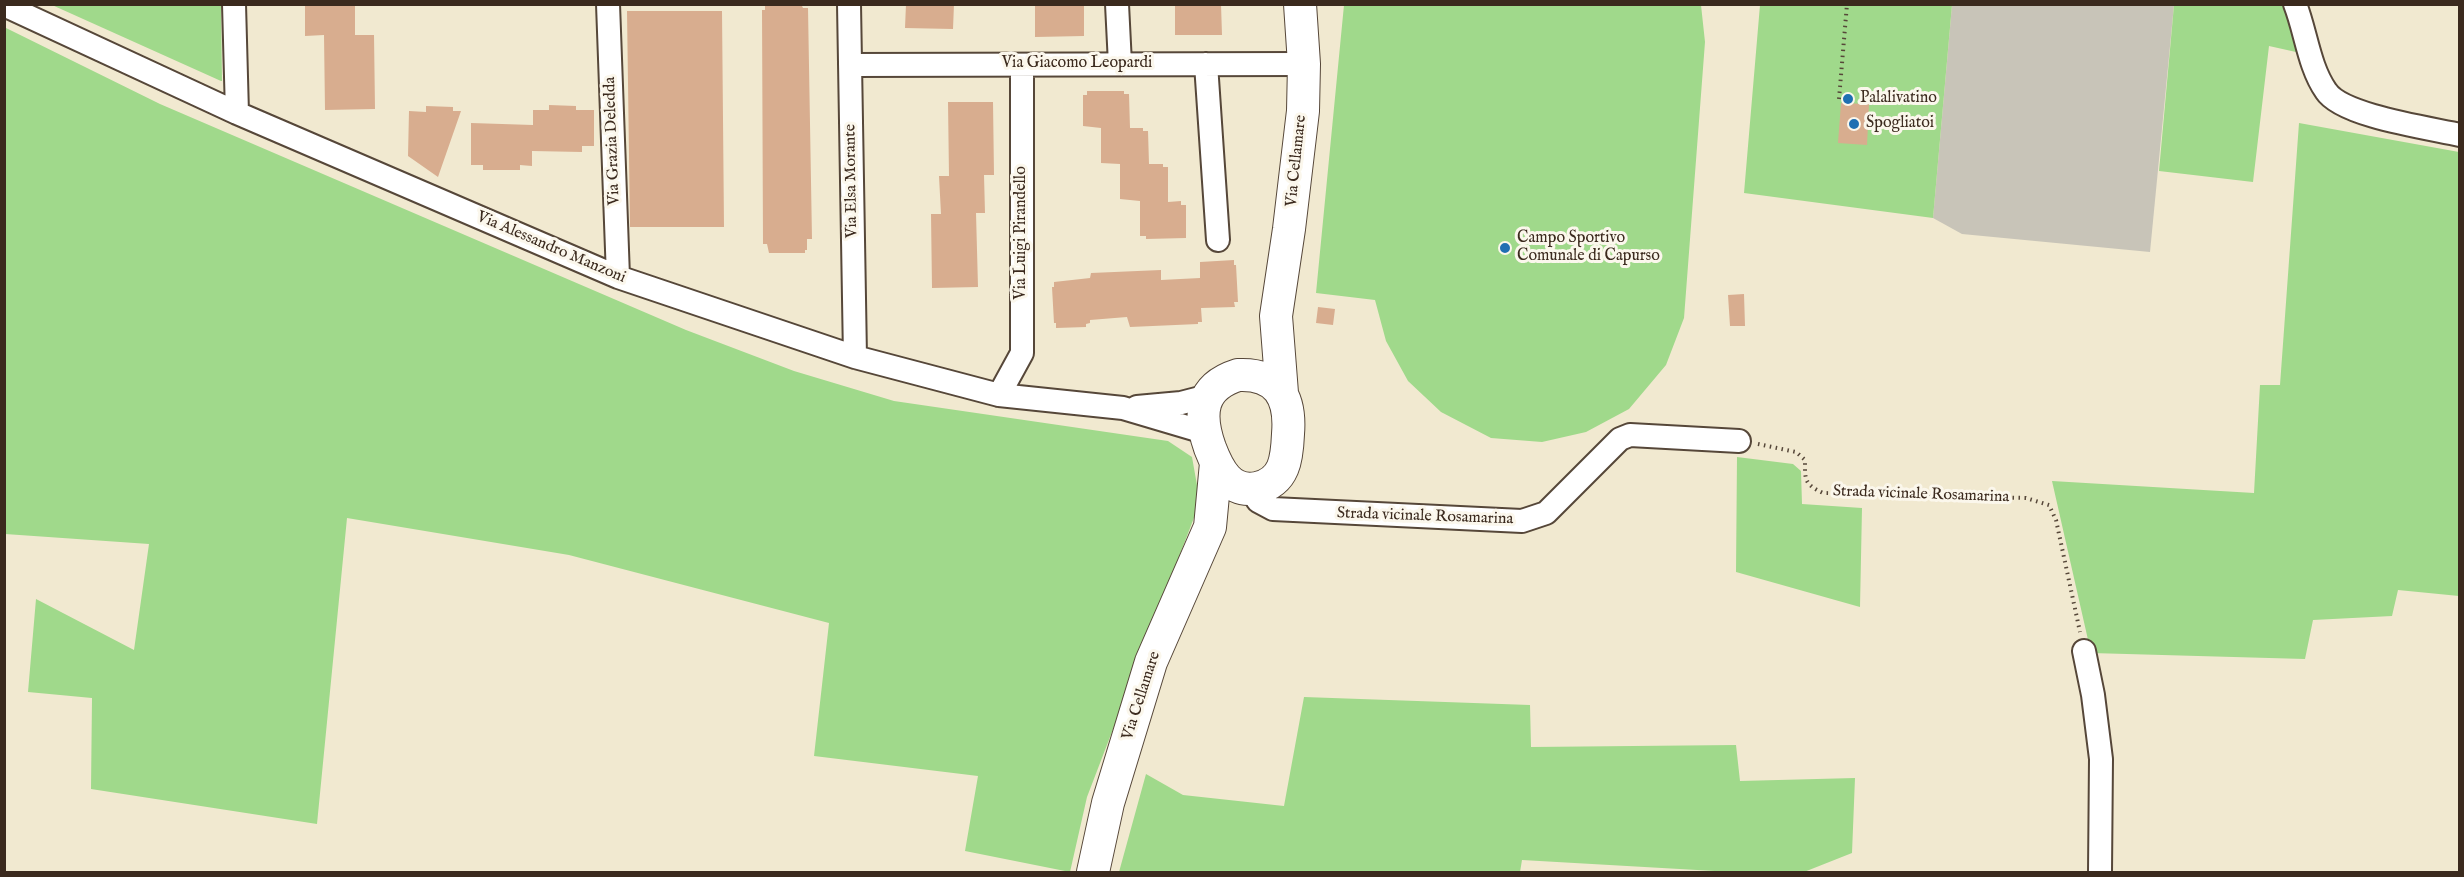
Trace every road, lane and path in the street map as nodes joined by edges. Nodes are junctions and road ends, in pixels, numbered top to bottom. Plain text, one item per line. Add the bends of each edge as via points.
1 (234, 4) edge
2 (608, 4) edge
3 (849, 4) edge
4 (1117, 4) edge
5 (1300, 4) edge
6 (1847, 4) edge
7 (2295, 4) edge
8 (4, 5) edge
9 (850, 64) junction
10 (1022, 64) junction
11 (1120, 64) junction
12 (1206, 64) junction
13 (1304, 64) junction
14 (1839, 99) dead end
15 (237, 113) junction
16 (2460, 135) edge
17 (1218, 240) dead end
18 (618, 277) junction
19 (1276, 316) junction
20 (855, 357) junction
21 (1238, 375) junction
22 (1282, 393) junction
23 (999, 395) junction
24 (1208, 396) junction
25 (1123, 408) junction
26 (1204, 432) junction
27 (1739, 441) joint
28 (1216, 463) junction
29 (1263, 484) junction
30 (1210, 527) junction
31 (2084, 651) joint
32 (1093, 873) edge
33 (2100, 873) edge

1 - 15 street
2 - 18 street, Via Grazia Deledda
3 - 9 street, Via Elsa Morante
4 - 11 street
5 - 13 street, Via Cellamare
6 - 14 path
7 - 16 street via 2327,93 2352,110
8 - 15 street, Via Alessandro Manzoni
9 - 10 street, Via Giacomo Leopardi
9 - 20 street, Via Elsa Morante
10 - 11 street, Via Giacomo Leopardi
10 - 23 street, Via Luigi Pirandello via 1022,353
11 - 12 street, Via Giacomo Leopardi
12 - 13 street, Via Giacomo Leopardi
12 - 17 street
13 - 19 street, Via Cellamare via 1303,111
15 - 18 street, Via Alessandro Manzoni
18 - 20 street, Via Alessandro Manzoni
19 - 21 street, Via Cellamare
19 - 22 street, Via Cellamare
20 - 23 street, Via Alessandro Manzoni
21 - 22 street via 1263,378
21 - 24 street, Via Cellamare via 1216,386
22 - 29 street, Via Cellamare via 1289,417 1286,463
23 - 25 street, Via Alessandro Manzoni
24 - 25 street, Via Alessandro Manzoni via 1181,403
24 - 26 street, Via Cellamare via 1202,419
25 - 26 street, Via Alessandro Manzoni
26 - 28 street, Via Cellamare
27 - 29 street, Strada vicinale Rosamarina via 1630,435 1620,439 1546,513 1522,521 1273,509 1258,501
27 - 31 path, Strada vicinale Rosamarina via 1796,452 1805,460 1805,480 1823,493 2026,498 2049,505
28 - 29 street, Via Cellamare via 1236,486
28 - 30 street, Via Cellamare
29 - 30 street, Via Cellamare
30 - 32 street, Via Cellamare via 1151,662 1108,803
31 - 33 street via 2101,759

